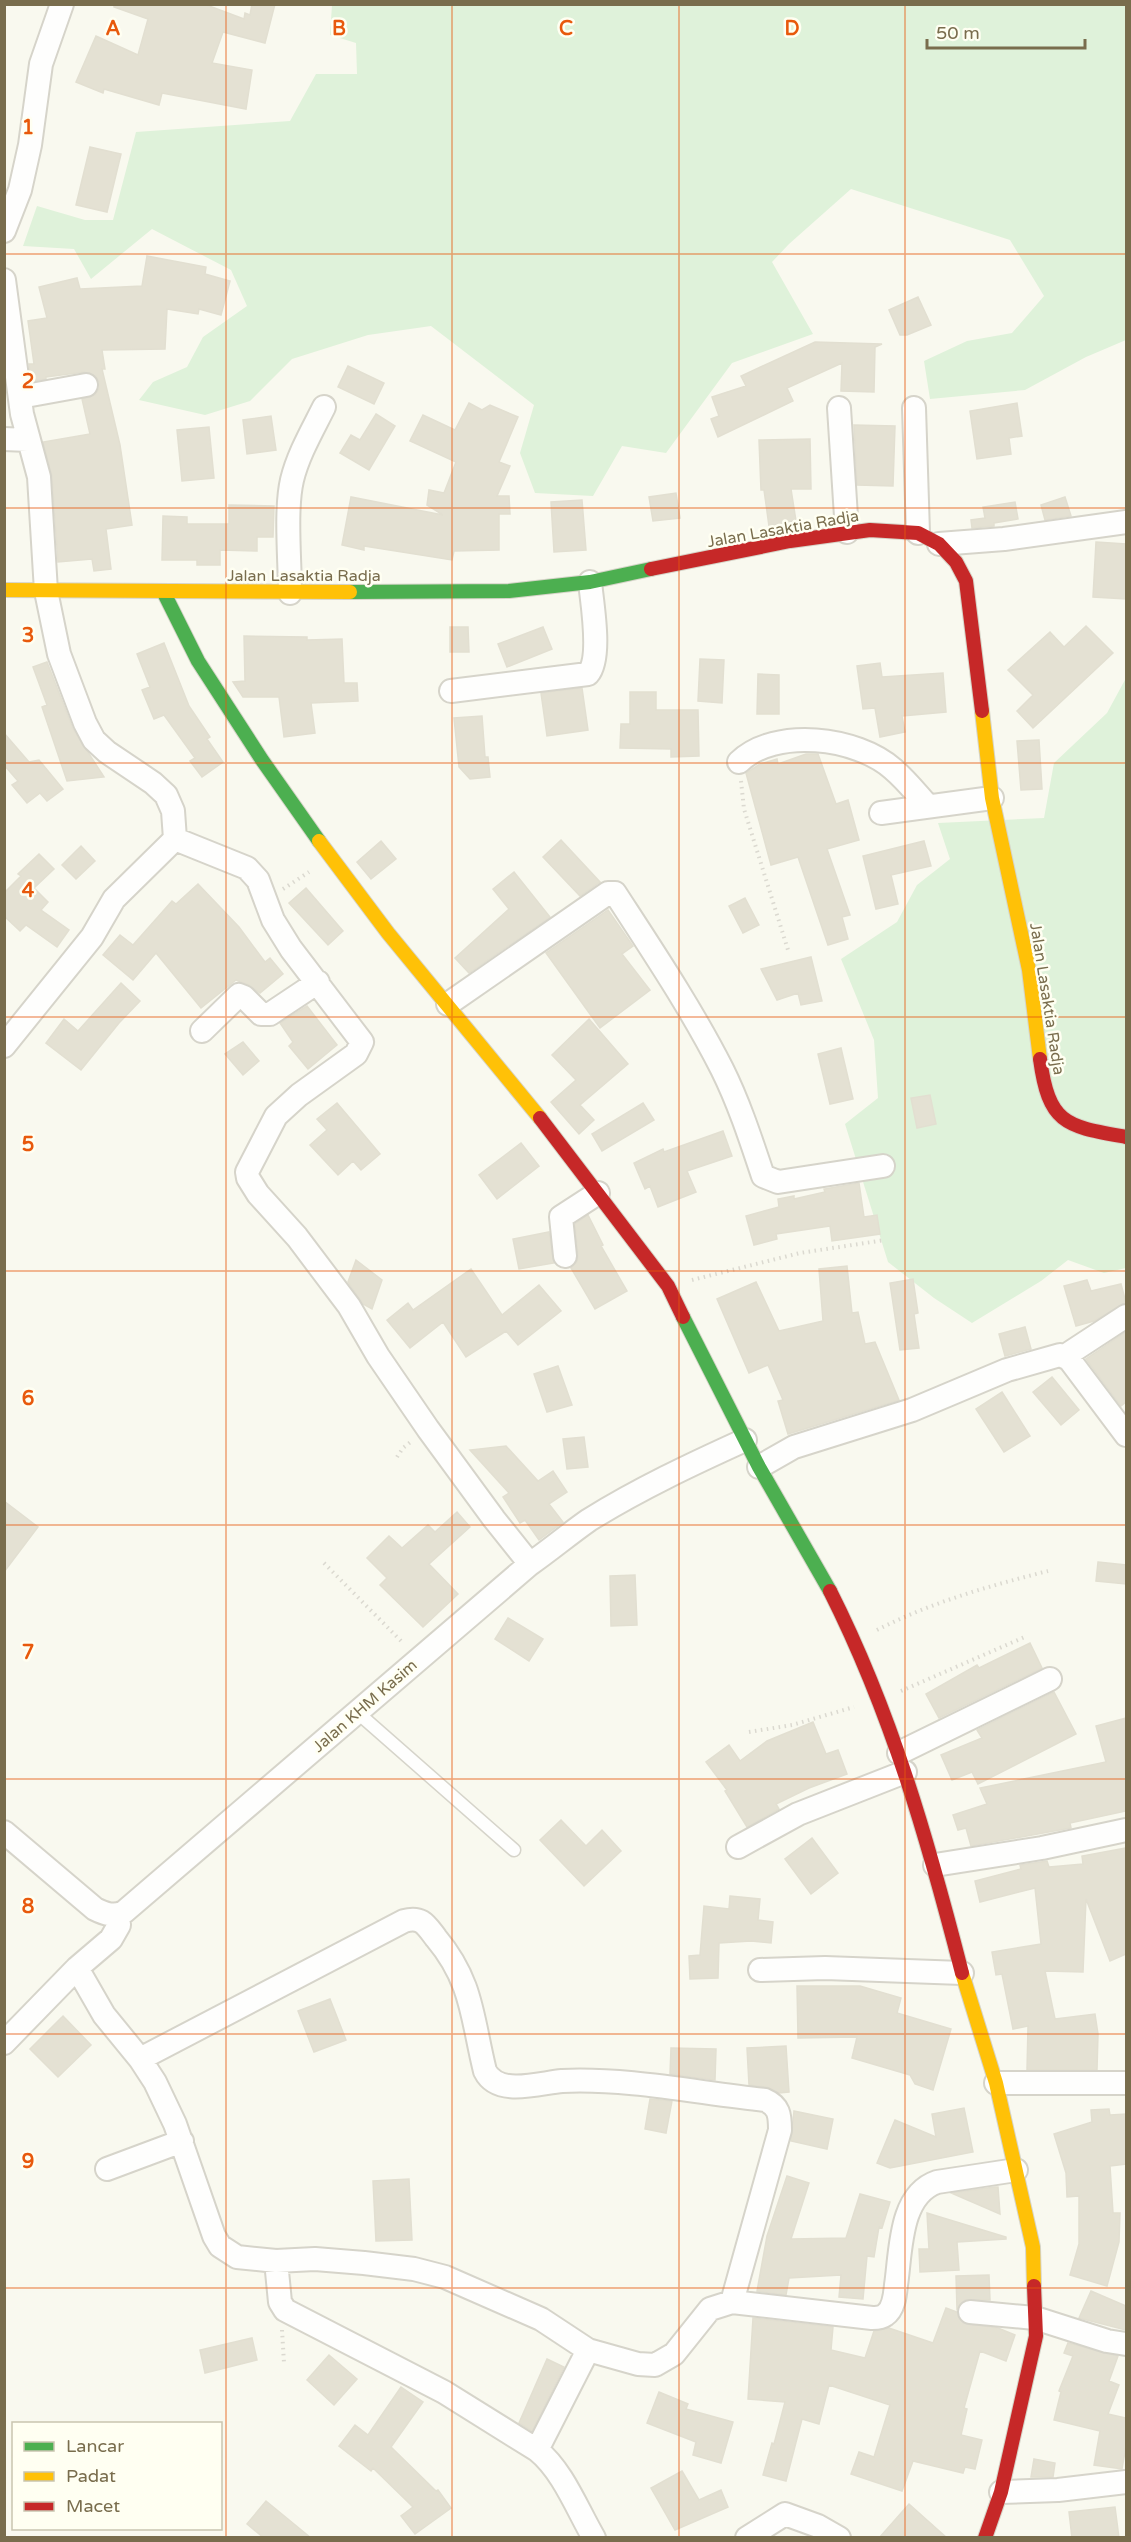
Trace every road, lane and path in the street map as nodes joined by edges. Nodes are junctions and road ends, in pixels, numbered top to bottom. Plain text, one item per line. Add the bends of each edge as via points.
1 (62, 4) edge
2 (4, 231) edge
3 (4, 280) edge
4 (86, 385) dead end
5 (20, 397) junction
6 (324, 407) dead end
7 (839, 408) dead end
8 (914, 408) dead end
9 (4, 439) edge
10 (28, 440) junction
11 (1126, 522) edge
12 (847, 532) junction
13 (918, 533) junction
14 (939, 544) junction
15 (590, 582) junction
16 (4, 590) edge
17 (46, 591) junction
18 (163, 591) junction
19 (290, 593) junction
20 (451, 691) dead end
21 (739, 762) joint
22 (992, 798) junction
23 (928, 806) junction
24 (881, 813) dead end
25 (175, 839) junction
26 (330, 858) junction
27 (266, 902) junction
28 (788, 950) dead end
29 (318, 982) junction
30 (448, 1004) junction
31 (202, 1031) dead end
32 (4, 1046) edge
33 (1126, 1137) edge
34 (883, 1166) dead end
35 (598, 1193) junction
36 (885, 1240) dead end
37 (565, 1256) dead end
38 (668, 1286) junction
39 (1126, 1316) edge
40 (1065, 1356) junction
41 (1126, 1435) edge
42 (745, 1440) junction
43 (759, 1467) junction
44 (324, 1563) dead end
45 (530, 1564) junction
46 (1048, 1571) dead end
47 (1027, 1636) dead end
48 (855, 1641) junction
49 (419, 1659) junction
50 (1050, 1679) dead end
51 (877, 1700) junction
52 (358, 1713) junction
53 (749, 1732) dead end
54 (902, 1762) junction
55 (1126, 1830) edge
56 (4, 1832) edge
57 (738, 1846) dead end
58 (514, 1850) dead end
59 (936, 1865) junction
60 (118, 1915) junction
61 (77, 1968) junction
62 (760, 1970) dead end
63 (962, 1973) junction
64 (4, 2043) edge
65 (140, 2059) junction
66 (996, 2083) junction
67 (1126, 2083) edge
68 (182, 2141) junction
69 (107, 2169) dead end
70 (1016, 2170) junction
71 (276, 2260) junction
72 (732, 2302) junction
73 (970, 2312) dead end
74 (1035, 2318) junction
75 (1126, 2344) edge
76 (588, 2350) junction
77 (537, 2450) junction
78 (1126, 2482) edge
79 (1001, 2492) junction
80 (594, 2538) edge
81 (747, 2538) edge
82 (838, 2538) edge
83 (985, 2538) edge

1 - 2 street via 41,64 20,190
3 - 5 street
4 - 5 street
5 - 10 street
6 - 19 street via 292,481
7 - 12 street
8 - 13 street
9 - 10 street
10 - 17 street via 39,477
11 - 14 street
12 - 13 main road, Jalan Lasaktia Radja
12 - 15 main road, Jalan Lasaktia Radja
13 - 14 main road, Jalan Lasaktia Radja
14 - 22 main road, Jalan Lasaktia Radja via 966,580
15 - 19 main road, Jalan Lasaktia Radja via 509,591
15 - 20 street via 595,648 588,674
16 - 17 main road, Jalan Lasaktia Radja
17 - 18 main road, Jalan Lasaktia Radja
17 - 25 street via 59,654 85,723 94,740 107,752 166,795 173,811
18 - 19 main road, Jalan Lasaktia Radja
18 - 26 main road via 198,662
21 - 23 street via 752,751 781,742 843,743 893,768
21 - 28 path via 744,808
22 - 23 street
22 - 33 main road, Jalan Lasaktia Radja via 1029,970 1044,1089 1068,1123
23 - 24 street
25 - 27 street via 247,868 258,880
25 - 32 street via 114,899 92,937
26 - 27 path
26 - 30 main road
27 - 29 street via 280,933
29 - 31 street via 270,1014 261,1014 239,995
29 - 45 street via 360,1037 360,1048 276,1116 247,1172 250,1184 297,1237 349,1306 417,1413
30 - 34 street via 608,893 615,893 723,1071 763,1176 778,1182
30 - 35 main road
35 - 37 street via 561,1217
35 - 38 main road
36 - 38 path via 800,1253
38 - 42 main road
39 - 40 street
40 - 41 street
40 - 43 street via 1007,1370 912,1410 794,1447
42 - 43 main road
42 - 45 street, Jalan KHM Kasim via 638,1492 589,1521
43 - 48 main road
44 - 49 path
45 - 49 street, Jalan KHM Kasim
46 - 48 path via 964,1593
47 - 51 path
48 - 51 main road
49 - 52 street, Jalan KHM Kasim
50 - 54 street
51 - 53 path via 792,1725
51 - 54 main road
52 - 58 lane
52 - 60 street, Jalan KHM Kasim
54 - 57 street
54 - 59 main road
55 - 59 street
56 - 60 street via 95,1909
59 - 63 main road
60 - 61 street via 114,1935
61 - 64 street
61 - 65 street via 104,2015
62 - 63 street
63 - 66 main road
65 - 68 street
65 - 72 street via 404,1921 424,1921 447,1951 466,1986 485,2071 497,2084 602,2081 765,2100 777,2108 780,2130
66 - 67 street
66 - 70 main road
68 - 69 street
68 - 71 street via 220,2246 237,2257
70 - 72 street via 937,2182 925,2188 907,2213 894,2301 882,2317
70 - 74 main road via 1033,2247
71 - 76 street via 364,2263 445,2277 541,2319
71 - 77 street via 280,2302 285,2310 444,2392
72 - 76 street via 710,2309 674,2354 655,2365
73 - 74 street
74 - 75 street
74 - 79 main road via 1036,2336
76 - 77 street
77 - 80 street via 554,2469
78 - 79 street
79 - 83 main road
81 - 82 street via 785,2514

